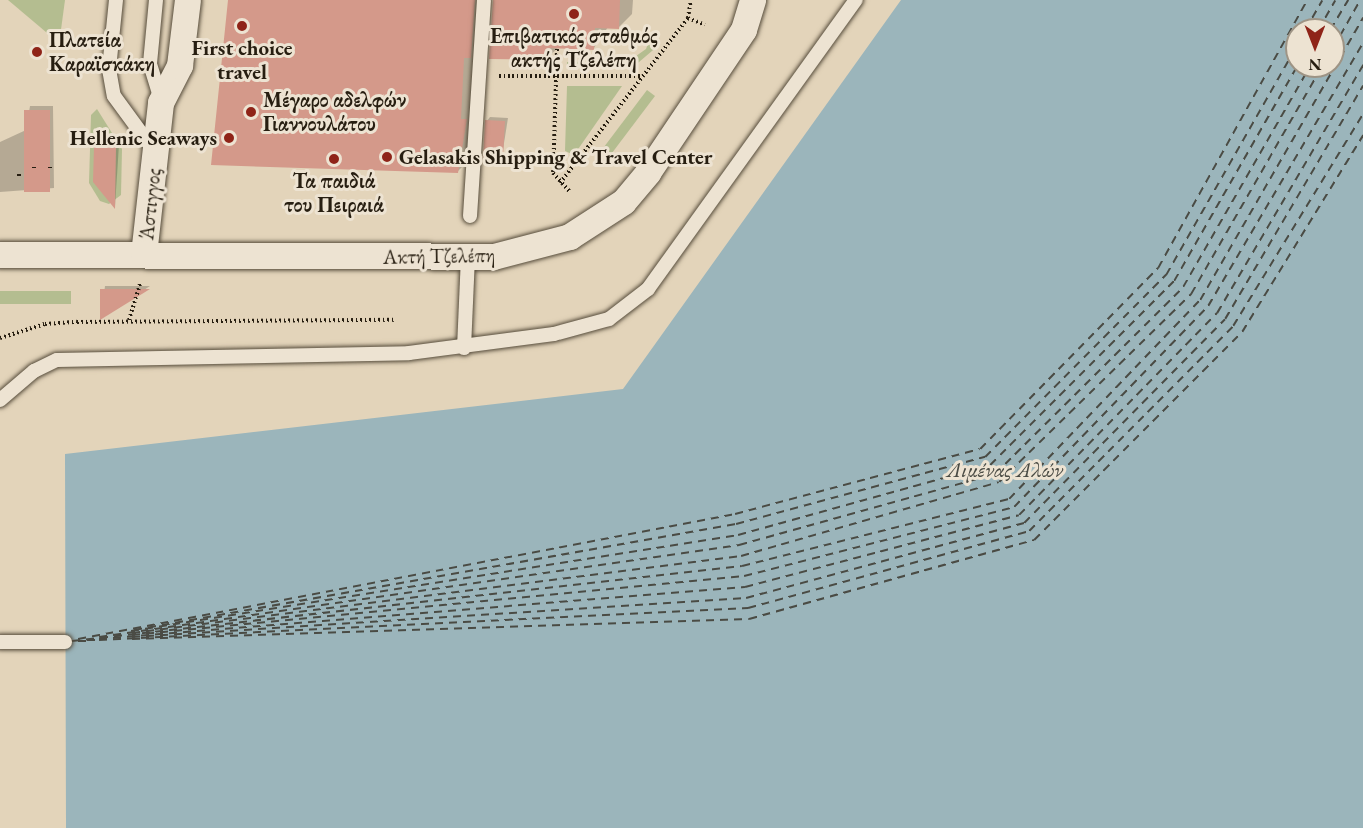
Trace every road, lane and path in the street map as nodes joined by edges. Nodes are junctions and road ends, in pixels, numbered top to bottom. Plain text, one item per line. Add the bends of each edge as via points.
1 (116, 0) edge
2 (156, 0) edge
3 (188, 0) edge
4 (484, 0) edge
5 (691, 0) edge
6 (753, 0) edge
7 (851, 2) edge
8 (688, 18) junction
9 (705, 25) dead end
10 (557, 49) dead end
11 (479, 76) junction
12 (556, 76) junction
13 (643, 76) junction
14 (161, 103) junction
15 (155, 152) junction
16 (560, 183) junction
17 (570, 192) dead end
18 (470, 216) dead end
19 (0, 255) edge
20 (144, 255) junction
21 (468, 257) junction
22 (140, 284) dead end
23 (129, 320) junction
24 (396, 320) dead end
25 (0, 338) edge
26 (464, 348) junction
27 (0, 400) edge
28 (0, 642) edge
29 (65, 642) dead end

1 - 15 lane, Άστιγγος via 110,69 114,96
2 - 14 lane, Άστιγγος via 150,64
3 - 14 street, Άστιγγος via 180,66
4 - 11 lane
5 - 8 path
6 - 21 street, Ακτή Τζελέπη via 744,30 624,202 570,237 525,252
7 - 26 lane via 632,306 585,327
8 - 9 path
8 - 13 path
10 - 12 path
11 - 12 path
11 - 18 lane
12 - 13 path
12 - 16 path via 553,173
13 - 16 path
14 - 15 street, Άστιγγος
15 - 20 street, Άστιγγος
16 - 17 path
19 - 20 street, Ακτή Τζελέπη
20 - 21 street, Ακτή Τζελέπη
21 - 26 lane
22 - 23 path
23 - 24 path
23 - 25 path via 45,324
26 - 27 lane via 362,356 83,357 34,371
28 - 29 lane

